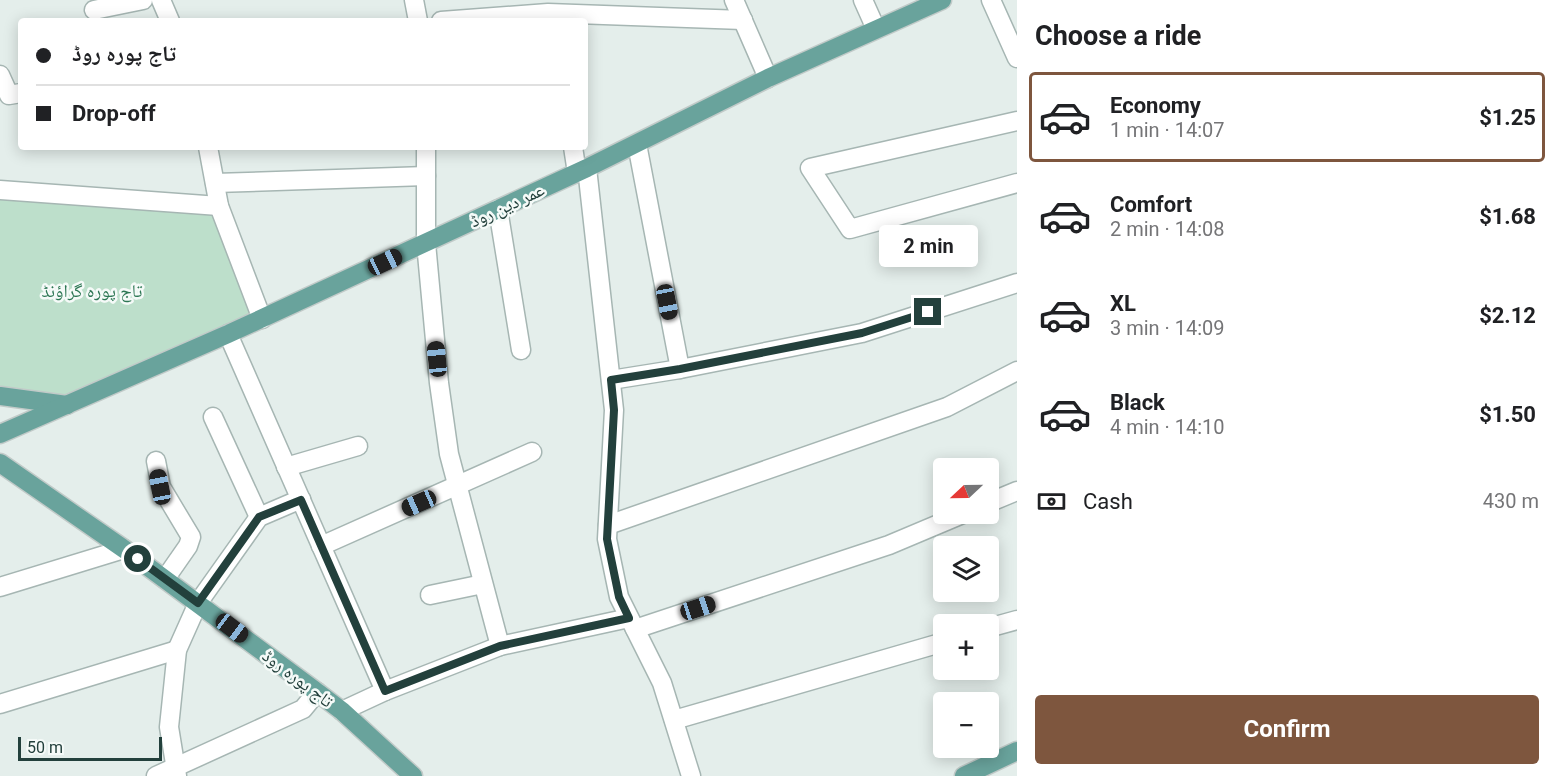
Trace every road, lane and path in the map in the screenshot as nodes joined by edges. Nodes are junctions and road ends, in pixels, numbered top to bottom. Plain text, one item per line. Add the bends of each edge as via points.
1 (143, 0) edge
2 (161, 0) edge
3 (414, 0) edge
4 (734, 0) edge
5 (863, 0) edge
6 (942, 0) edge
7 (991, 0) edge
8 (94, 10) dead end
9 (547, 11) edge
10 (169, 18) edge
11 (417, 18) edge
12 (473, 18) edge
13 (743, 20) junction
14 (876, 29) junction
15 (1017, 58) edge
16 (0, 75) edge
17 (768, 78) junction
18 (18, 94) edge
19 (1017, 121) edge
20 (637, 144) junction
21 (209, 150) edge
22 (426, 150) edge
23 (574, 150) edge
24 (582, 171) junction
25 (426, 176) junction
26 (215, 183) junction
27 (1017, 183) edge
28 (0, 190) edge
29 (219, 206) junction
30 (498, 210) junction
31 (426, 243) junction
32 (1017, 283) edge
33 (262, 319) junction
34 (228, 334) junction
35 (521, 350) dead end
36 (680, 369) junction
37 (1017, 371) edge
38 (611, 380) junction
39 (0, 396) edge
40 (68, 405) junction
41 (213, 417) dead end
42 (0, 434) edge
43 (358, 446) dead end
44 (532, 452) dead end
45 (156, 461) dead end
46 (0, 463) edge
47 (286, 467) junction
48 (458, 486) junction
49 (1017, 491) edge
50 (999, 498) edge
51 (301, 500) junction
52 (259, 517) junction
53 (939, 524) edge
54 (608, 525) junction
55 (321, 546) junction
56 (124, 549) junction
57 (165, 579) junction
58 (483, 584) junction
59 (0, 587) edge
60 (430, 595) dead end
61 (198, 603) junction
62 (1017, 620) edge
63 (632, 624) junction
64 (999, 625) edge
65 (933, 645) edge
66 (500, 646) junction
67 (177, 650) junction
68 (385, 691) junction
69 (318, 692) junction
70 (0, 704) edge
71 (342, 711) junction
72 (674, 720) junction
73 (1017, 751) edge
74 (176, 772) edge
75 (156, 776) edge
76 (413, 776) edge
77 (691, 776) edge
78 (964, 776) edge

1 - 8 street
2 - 10 street
3 - 11 street
4 - 13 street
5 - 14 street
6 - 14 main road, عمر دین روڈ
7 - 15 street
9 - 12 street
9 - 13 street
13 - 17 street
14 - 17 main road, عمر دین روڈ
16 - 18 street via 9,95
17 - 20 main road, عمر دین روڈ
19 - 27 street via 810,168 850,229
20 - 24 main road, عمر دین روڈ
20 - 36 street
21 - 26 street
22 - 25 street
23 - 24 street
24 - 30 main road, عمر دین روڈ
24 - 38 street
25 - 26 street
25 - 31 street
26 - 29 street
28 - 29 street
29 - 33 street
30 - 31 main road, عمر دین روڈ
30 - 35 street
31 - 33 main road, عمر دین روڈ
31 - 48 street via 439,383 449,454
32 - 36 street via 862,333
33 - 34 main road, عمر دین روڈ
34 - 40 main road, عمر دین روڈ
34 - 47 street
36 - 38 street
37 - 54 street via 947,407
38 - 54 street via 614,410
39 - 40 main road
40 - 42 main road, عمر دین روڈ
41 - 52 street
43 - 47 street
44 - 48 street
45 - 57 street via 160,487 191,537
46 - 56 main road, تاج پورہ روڈ
47 - 51 street
48 - 55 street
48 - 58 street
49 - 50 street
51 - 52 street
51 - 55 street
52 - 61 street
53 - 63 street via 889,545
54 - 63 street via 607,539 619,597
55 - 68 street
56 - 57 main road, تاج پورہ روڈ
56 - 59 street
57 - 61 main road, تاج پورہ روڈ
58 - 60 street
58 - 66 street
61 - 67 street
61 - 69 main road, تاج پورہ روڈ
62 - 64 street
63 - 66 street
63 - 72 street via 662,683
65 - 72 street
66 - 68 street
67 - 70 street
67 - 74 street via 169,727
68 - 71 street
69 - 71 main road, تاج پورہ روڈ
69 - 74 street via 303,709
71 - 76 main road, تاج پورہ روڈ
72 - 77 street
73 - 78 main road
74 - 75 street

